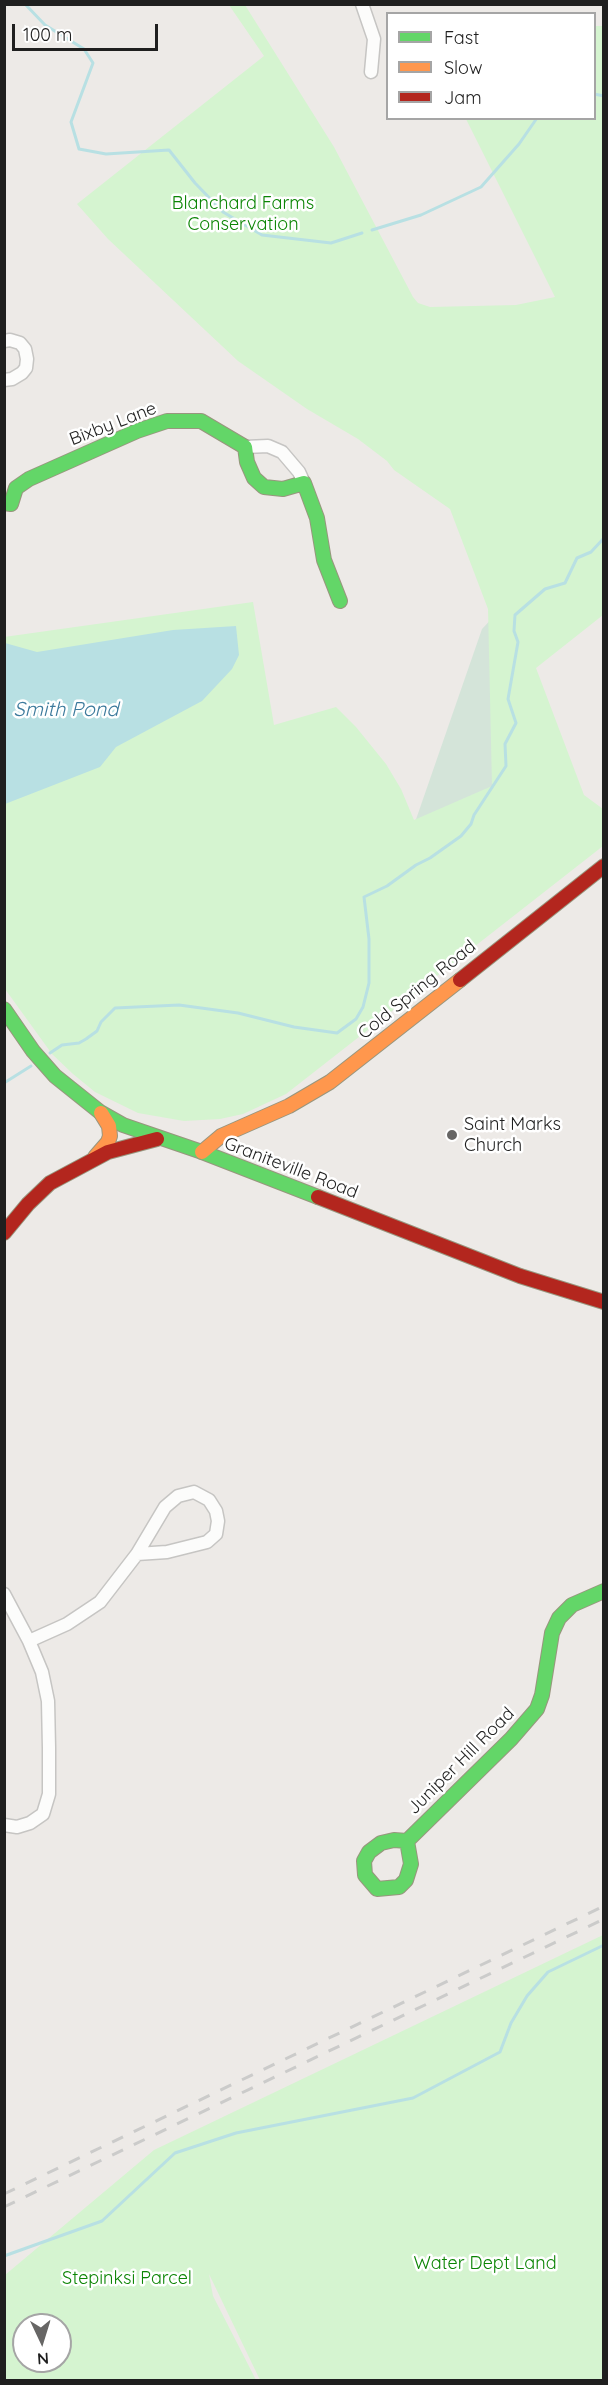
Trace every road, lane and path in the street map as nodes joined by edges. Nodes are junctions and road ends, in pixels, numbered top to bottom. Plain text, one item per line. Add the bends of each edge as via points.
1 (362, 4) edge
2 (371, 72) dead end
3 (4, 341) edge
4 (4, 380) edge
5 (245, 447) junction
6 (304, 483) junction
7 (4, 503) edge
8 (340, 601) dead end
9 (603, 866) edge
10 (4, 1009) edge
11 (100, 1112) junction
12 (244, 1128) junction
13 (158, 1139) junction
14 (202, 1152) junction
15 (94, 1158) junction
16 (221, 1160) junction
17 (4, 1233) edge
18 (603, 1302) edge
19 (137, 1554) junction
20 (603, 1591) edge
21 (4, 1594) edge
22 (29, 1641) junction
23 (4, 1826) edge
24 (407, 1840) dead end

1 - 2 street via 374,39
3 - 4 street via 20,343 27,359 22,373
5 - 6 street, Bixby Lane via 268,446 282,452
5 - 6 street via 254,478 264,487 283,489
5 - 7 street, Bixby Lane via 201,421 167,421 29,479 16,488 11,504
6 - 8 street, Bixby Lane via 317,518 324,560
9 - 12 street, Cold Spring Road via 330,1082
10 - 11 street, Graniteville Road via 56,1076
11 - 13 street, Graniteville Road
11 - 15 street via 110,1136
12 - 14 street, Cold Spring Road via 221,1136
12 - 16 street, Cold Spring Road via 229,1142
13 - 14 street, Graniteville Road
13 - 15 street
14 - 16 street, Graniteville Road
15 - 17 street via 50,1184
16 - 18 street, Graniteville Road via 520,1276
19 - 19 street via 207,1542 216,1534 216,1510 209,1500 194,1492 178,1496 165,1507
19 - 22 street via 100,1602 67,1624
20 - 24 street, Juniper Hill Road via 572,1605 559,1618 552,1633 537,1709
21 - 22 street
22 - 23 street via 42,1672 48,1701 49,1794 43,1814 17,1827

